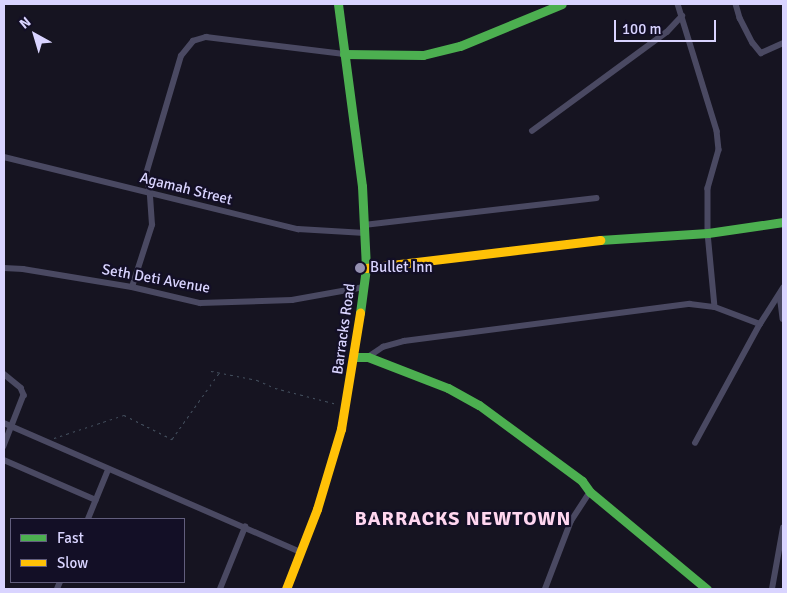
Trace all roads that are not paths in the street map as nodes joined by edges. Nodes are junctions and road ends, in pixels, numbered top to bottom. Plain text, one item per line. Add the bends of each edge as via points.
1 (338, 4) edge
2 (562, 4) edge
3 (678, 4) edge
4 (736, 4) edge
5 (682, 16) junction
6 (783, 43) edge
7 (344, 54) junction
8 (532, 130) dead end
9 (4, 157) edge
10 (150, 193) junction
11 (596, 198) dead end
12 (783, 222) edge
13 (364, 229) junction
14 (708, 233) junction
15 (4, 268) edge
16 (366, 268) junction
17 (132, 287) junction
18 (364, 287) junction
19 (783, 290) edge
20 (715, 307) junction
21 (783, 319) edge
22 (760, 324) junction
23 (354, 357) junction
24 (368, 357) junction
25 (4, 374) edge
26 (4, 423) edge
27 (12, 427) junction
28 (694, 443) dead end
29 (4, 446) edge
30 (4, 460) edge
31 (108, 470) junction
32 (590, 492) junction
33 (96, 500) junction
34 (88, 518) edge
35 (245, 527) junction
36 (783, 528) edge
37 (300, 552) junction
38 (220, 589) edge
39 (286, 589) edge
40 (545, 589) edge
41 (707, 589) edge
42 (772, 589) edge

1 - 7 street, Barracks Road
2 - 7 street via 460,46 423,55
3 - 5 street
4 - 6 street via 740,18 761,53
5 - 8 street via 667,32
5 - 14 street via 717,131 719,150 708,188
7 - 10 street via 206,37 193,41 181,56 146,174
7 - 13 street, Barracks Road via 362,186
9 - 10 street, Agamah Street
10 - 13 street, Agamah Street via 298,229
10 - 17 street via 152,225
11 - 13 street, Agamah Street
12 - 14 street
13 - 16 street, Barracks Road
14 - 16 street via 600,240
14 - 20 street
15 - 17 street, Seth Deti Avenue
16 - 18 street, Barracks Road
17 - 18 street, Seth Deti Avenue via 200,303 292,300
18 - 23 street, Barracks Road
19 - 21 street
19 - 22 street
20 - 22 street
20 - 24 street via 690,304 404,341 383,347
22 - 28 street
23 - 24 street
23 - 37 street, Barracks Road via 329,472
24 - 32 street via 448,388 478,405 582,481
25 - 27 street via 21,388 24,396
26 - 27 street
27 - 29 street
27 - 31 street
30 - 33 street
31 - 33 street
31 - 35 street
32 - 40 street via 571,521
32 - 41 street
33 - 34 street
35 - 37 street
35 - 38 street
36 - 42 street
37 - 39 street, Barracks Road

